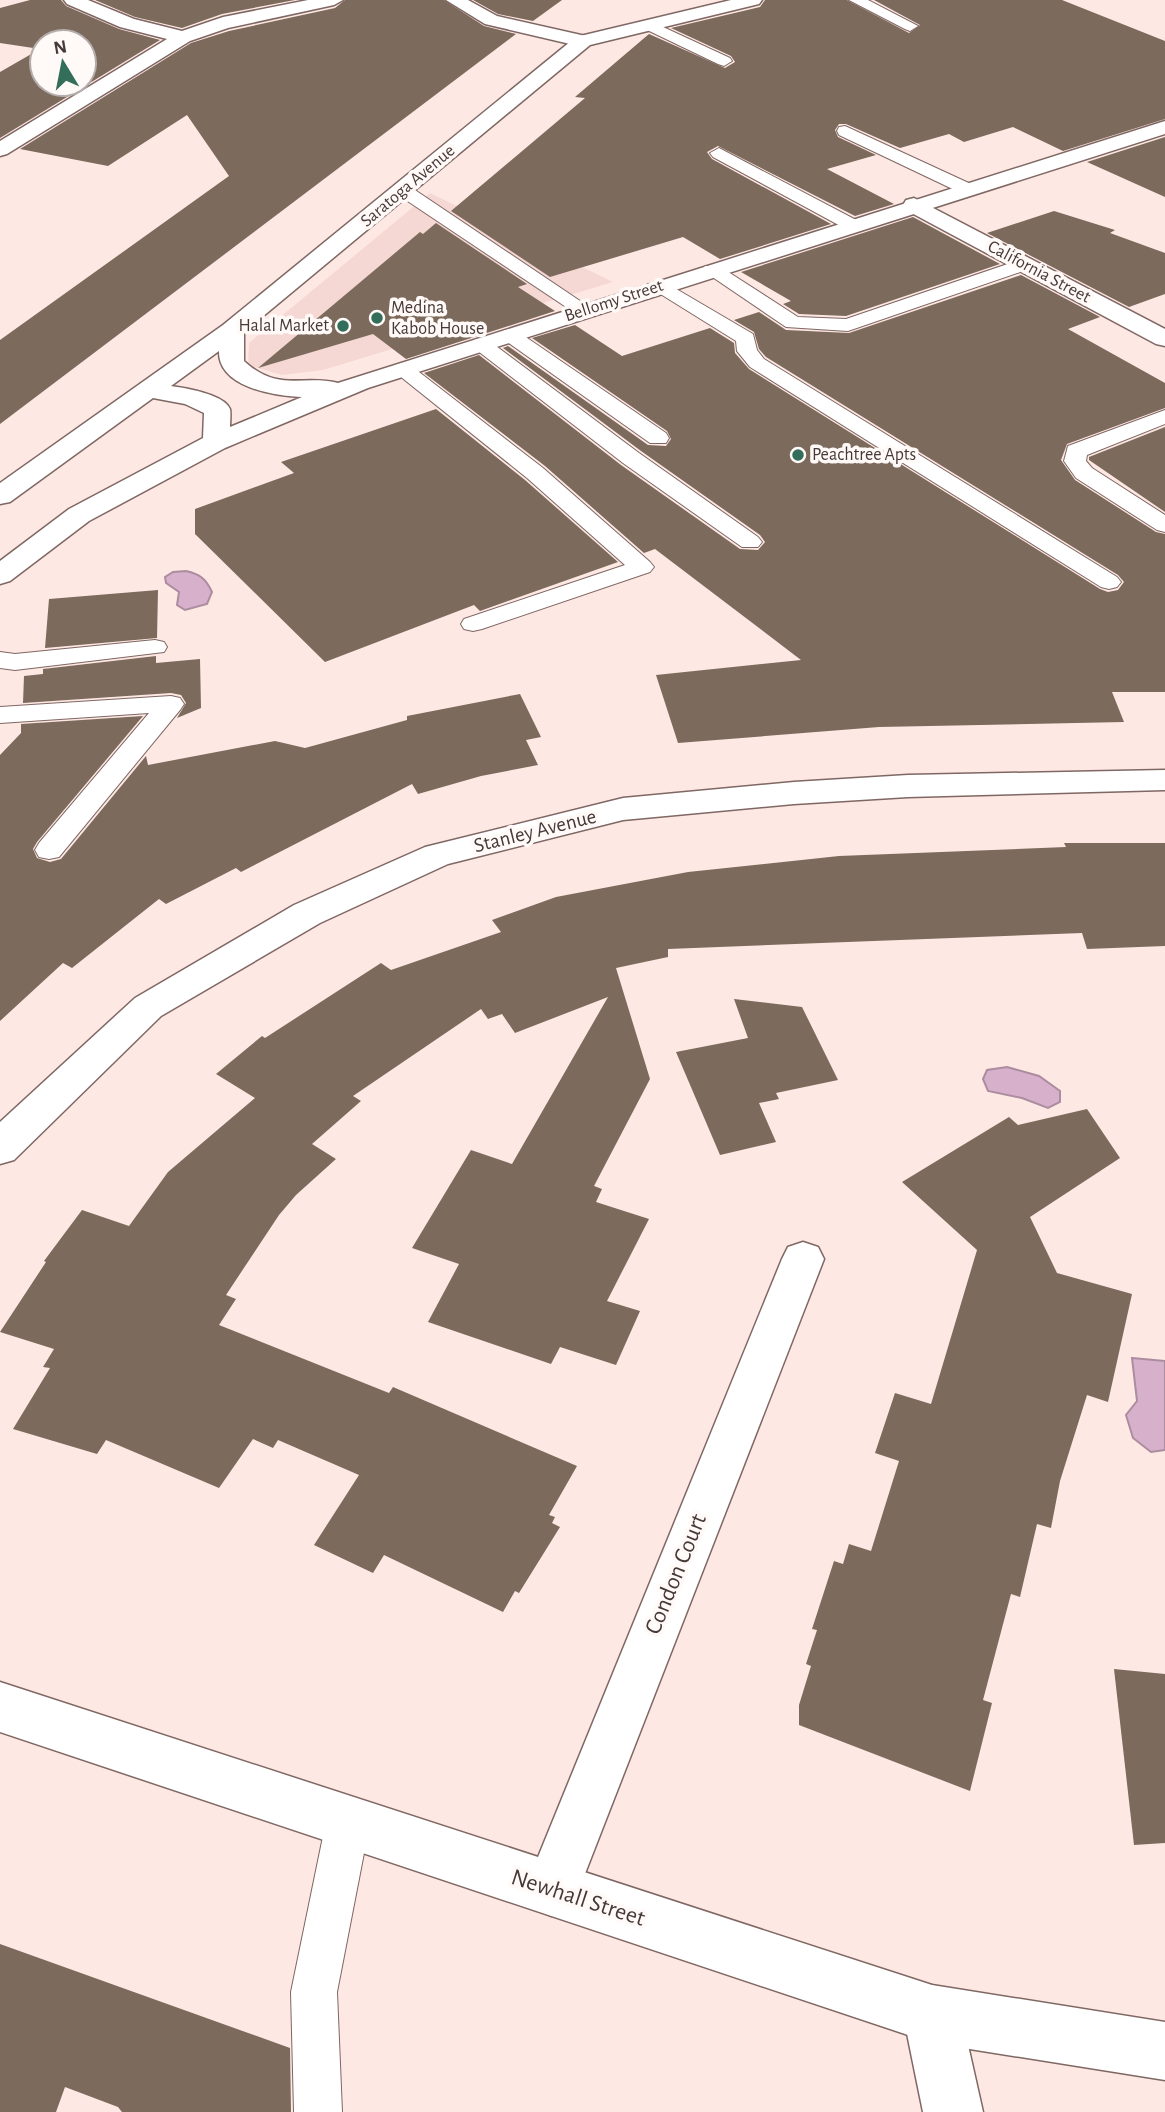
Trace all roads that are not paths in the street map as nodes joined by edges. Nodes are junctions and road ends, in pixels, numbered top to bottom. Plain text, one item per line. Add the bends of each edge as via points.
1 (73, 0) edge
2 (334, 0) edge
3 (455, 0) edge
4 (753, 0) edge
5 (856, 0) edge
6 (648, 25) junction
7 (910, 26) dead end
8 (183, 37) junction
9 (583, 41) junction
10 (724, 61) dead end
11 (1165, 127) edge
12 (845, 131) dead end
13 (0, 150) edge
14 (719, 153) dead end
15 (967, 188) junction
16 (403, 190) junction
17 (914, 205) junction
18 (852, 225) junction
19 (1024, 264) junction
20 (712, 270) junction
21 (662, 286) junction
22 (585, 311) junction
23 (232, 330) junction
24 (510, 335) junction
25 (1165, 339) edge
26 (481, 344) junction
27 (403, 369) junction
28 (359, 383) junction
29 (150, 390) junction
30 (1165, 416) edge
31 (658, 438) dead end
32 (216, 442) junction
33 (0, 496) edge
34 (1165, 525) edge
35 (750, 542) dead end
36 (0, 575) edge
37 (1110, 582) dead end
38 (473, 624) dead end
39 (155, 647) dead end
40 (0, 660) edge
41 (0, 715) edge
42 (1165, 780) edge
43 (48, 850) dead end
44 (0, 1150) edge
45 (803, 1259) dead end
46 (0, 1707) edge
47 (348, 1822) junction
48 (552, 1889) junction
49 (932, 2014) junction
50 (1165, 2051) edge
51 (318, 2112) edge
52 (953, 2112) edge

1 - 8 main road via 127,23
2 - 8 main road via 223,23
3 - 9 main road via 491,20
4 - 6 main road
5 - 7 lane
6 - 9 main road
6 - 10 lane
8 - 13 main road
9 - 16 main road, Saratoga Avenue
11 - 15 main road, Bellomy Street
12 - 15 lane
14 - 18 lane
15 - 17 main road, Bellomy Street
16 - 22 lane
16 - 23 main road, Saratoga Avenue
17 - 18 main road, Bellomy Street
17 - 19 main road, California Street
18 - 20 main road, Bellomy Street
19 - 20 lane via 848,325 793,323
19 - 25 main road, California Street
20 - 21 main road, Bellomy Street
21 - 22 main road, Bellomy Street
21 - 37 lane via 746,338 747,351 757,363
22 - 24 main road, Bellomy Street
23 - 28 main road via 232,363 242,375 257,382 319,390
23 - 29 main road, Saratoga Avenue
24 - 26 main road, Bellomy Street
24 - 31 lane
26 - 27 main road, Bellomy Street
26 - 35 lane
27 - 28 main road, Bellomy Street
27 - 38 lane via 535,473 642,567
28 - 32 main road, Bellomy Street
29 - 32 main road via 194,397 217,410
29 - 33 main road, Saratoga Avenue
30 - 34 lane via 1076,451 1075,461 1084,473
32 - 36 main road, Bellomy Street via 79,515
39 - 40 lane
41 - 43 lane via 171,704
42 - 44 main road, Stanley Avenue via 908,786 636,808 437,855 307,914 148,1007
45 - 48 main road, Condon Court
46 - 47 main road, Newhall Street
47 - 48 main road, Newhall Street
47 - 51 lane via 314,1992
48 - 49 main road, Newhall Street
49 - 50 main road, Newhall Street
49 - 52 main road

